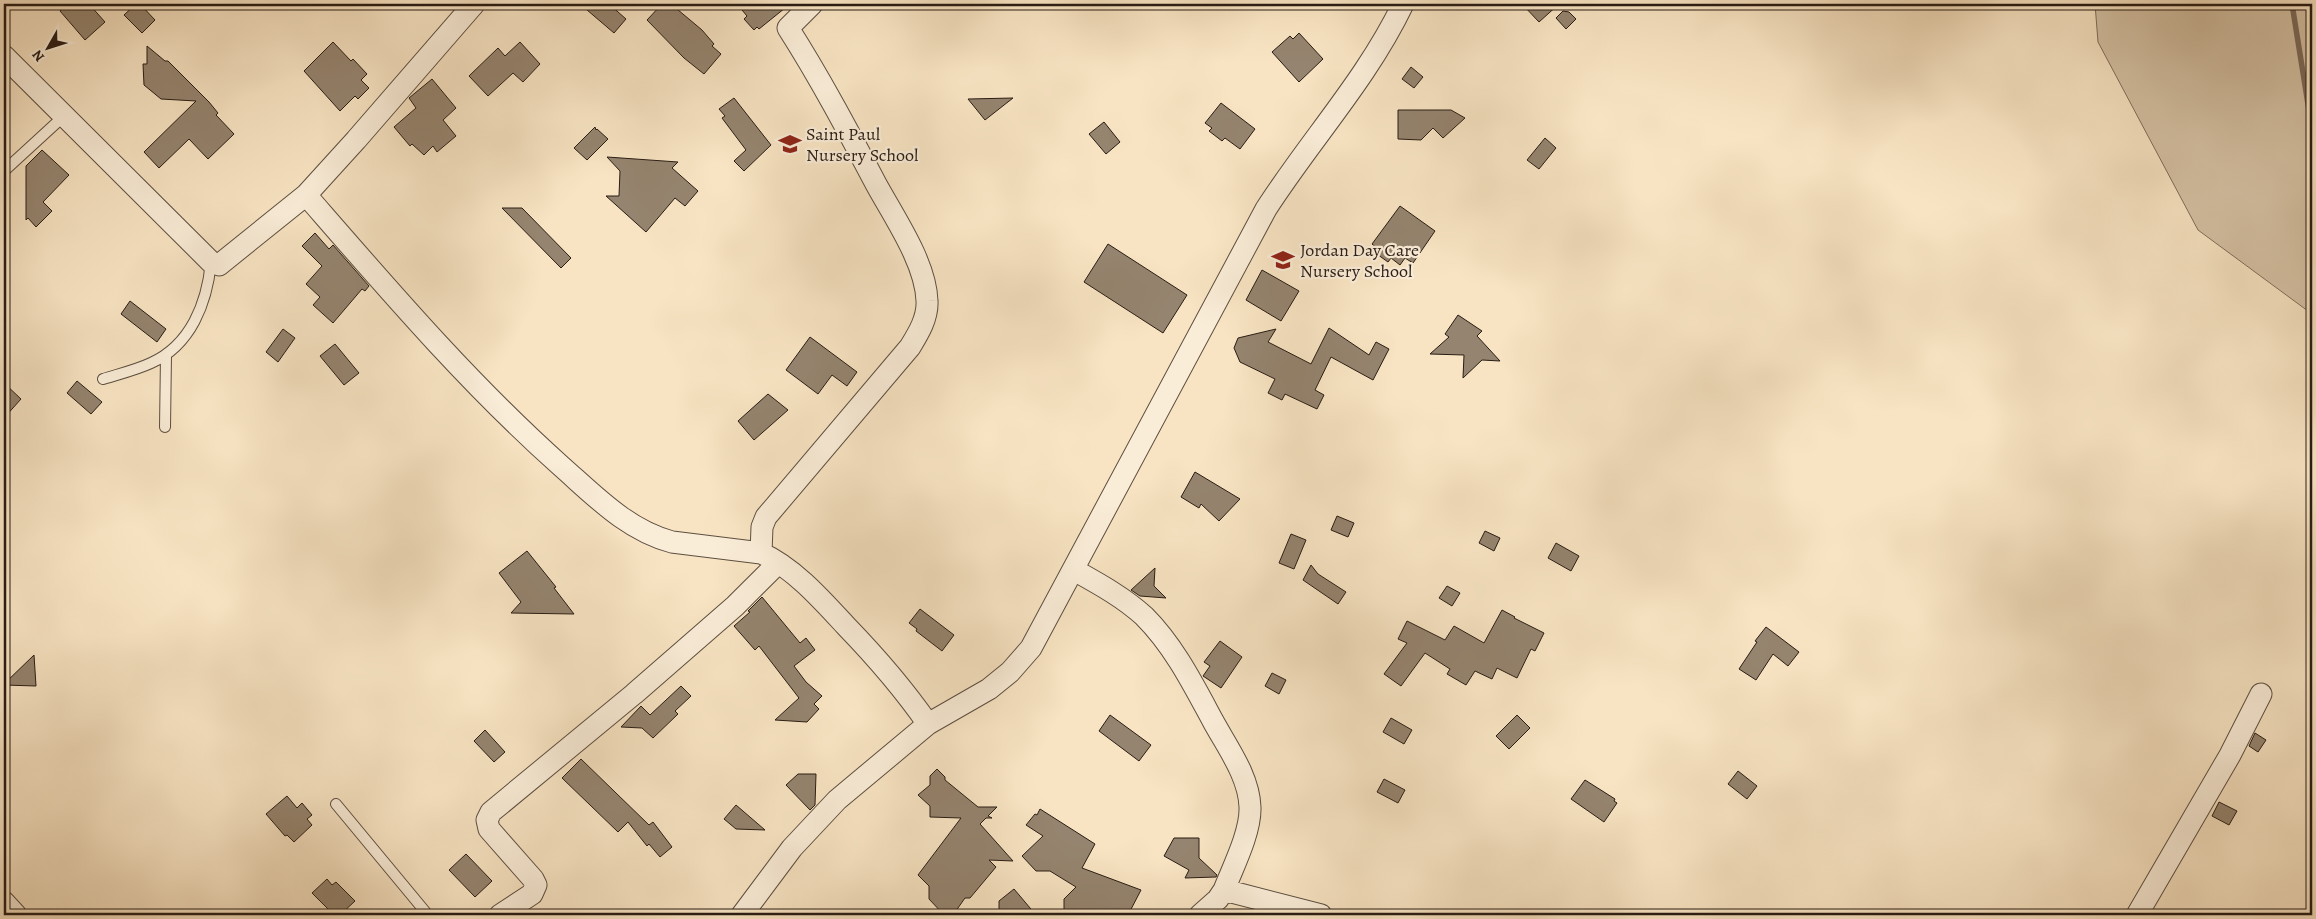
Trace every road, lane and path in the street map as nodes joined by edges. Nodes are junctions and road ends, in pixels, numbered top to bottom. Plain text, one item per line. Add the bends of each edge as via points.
1 (474, 4) edge
2 (812, 4) edge
3 (1403, 4) edge
4 (4, 56) edge
5 (65, 115) junction
6 (4, 171) edge
7 (306, 195) junction
8 (211, 262) junction
9 (166, 355) junction
10 (104, 379) dead end
11 (166, 427) dead end
12 (770, 558) junction
13 (1074, 570) junction
14 (2262, 694) dead end
15 (928, 724) junction
16 (336, 804) dead end
17 (1224, 890) junction
18 (4, 902) edge
19 (16, 915) edge
20 (428, 915) edge
21 (500, 915) edge
22 (742, 915) edge
23 (1200, 915) edge
24 (1321, 915) edge
25 (2137, 915) edge

1 - 7 street
2 - 12 street via 788,28 834,103 914,256 926,284 928,304 922,327 910,347 766,517 762,527
3 - 13 street via 1372,62 1266,209
4 - 5 street
5 - 6 lane
5 - 8 street
7 - 8 street via 226,261 220,265
7 - 12 street via 486,394 550,457 622,519 642,532 672,542
8 - 9 lane via 208,287 198,316
9 - 10 lane
9 - 11 lane
12 - 15 street via 827,605 883,664
12 - 21 street via 735,606 491,812 487,820 489,829 536,885 532,894
13 - 15 street via 1031,648 1010,672 970,701
13 - 17 street via 1127,601 1165,640 1243,774 1250,815
14 - 25 street
15 - 22 street via 869,771 813,824
16 - 20 lane
17 - 23 street
17 - 24 street
18 - 19 street

